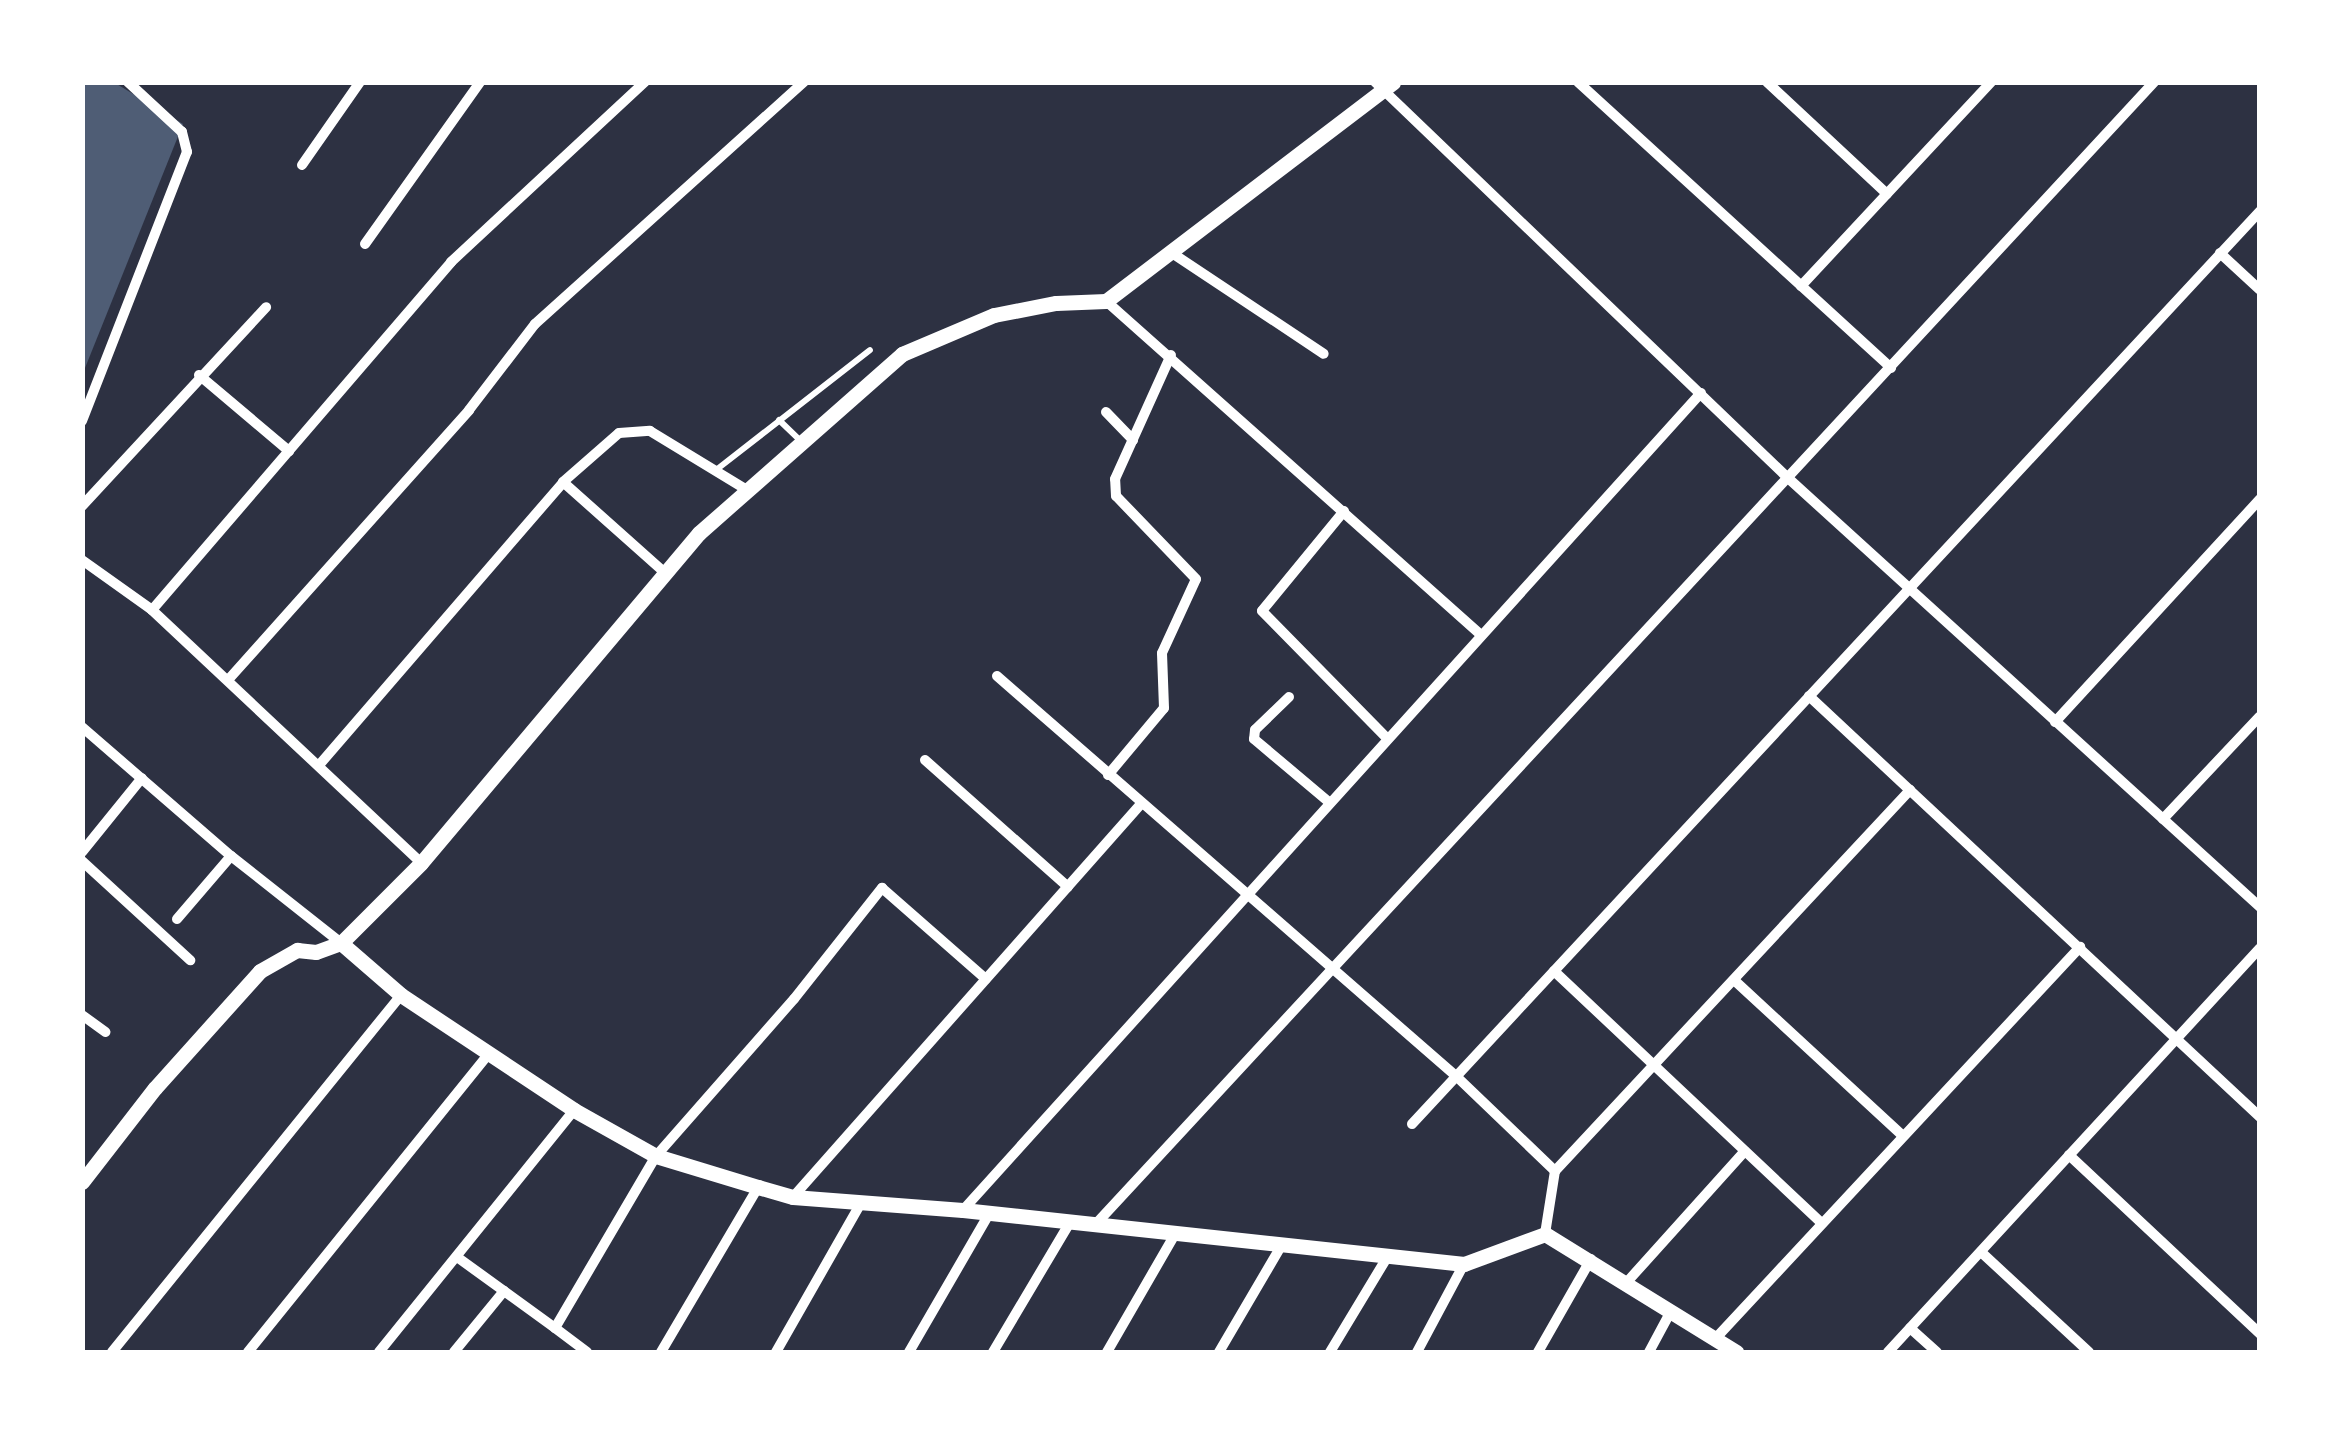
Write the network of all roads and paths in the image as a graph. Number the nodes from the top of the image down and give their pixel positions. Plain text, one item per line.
1 (128, 82) edge
2 (360, 82) edge
3 (480, 82) edge
4 (646, 82) edge
5 (804, 82) edge
6 (1767, 82) edge
7 (1992, 82) edge
8 (1584, 84) edge
9 (1384, 85) edge
10 (2148, 85) edge
11 (302, 165) dead end
12 (1888, 194) junction
13 (2260, 211) edge
14 (365, 244) dead end
15 (1172, 253) junction
16 (2220, 253) junction
17 (1801, 286) junction
18 (2260, 290) edge
19 (1106, 301) junction
20 (266, 307) dead end
21 (870, 350) dead end
22 (1324, 354) dead end
23 (1171, 355) junction
24 (1890, 368) junction
25 (199, 375) junction
26 (1701, 393) junction
27 (1106, 412) dead end
28 (82, 420) edge
29 (779, 420) junction
30 (1132, 440) junction
31 (802, 442) junction
32 (288, 451) junction
33 (715, 471) junction
34 (1788, 478) junction
35 (563, 482) junction
36 (747, 490) junction
37 (2260, 499) edge
38 (82, 506) edge
39 (1344, 511) junction
40 (82, 560) edge
41 (664, 574) junction
42 (1909, 588) junction
43 (152, 610) junction
44 (1480, 634) junction
45 (998, 676) dead end
46 (228, 680) junction
47 (1809, 696) junction
48 (1289, 697) dead end
49 (2260, 716) edge
50 (2055, 722) junction
51 (82, 726) edge
52 (1387, 738) junction
53 (925, 760) dead end
54 (320, 764) junction
55 (1108, 775) junction
56 (142, 778) junction
57 (1910, 790) junction
58 (1330, 803) junction
59 (1142, 804) junction
60 (2162, 819) junction
61 (82, 852) edge
62 (231, 856) junction
63 (82, 861) edge
64 (422, 863) junction
65 (1068, 887) junction
66 (1247, 895) junction
67 (2260, 907) edge
68 (177, 919) dead end
69 (341, 943) junction
70 (2080, 947) junction
71 (2260, 948) edge
72 (190, 960) dead end
73 (1332, 970) junction
74 (1554, 971) junction
75 (986, 979) junction
76 (1734, 980) junction
77 (401, 994) junction
78 (82, 1015) edge
79 (105, 1032) dead end
80 (2177, 1038) junction
81 (487, 1056) junction
82 (1654, 1066) junction
83 (1456, 1077) junction
84 (574, 1110) junction
85 (2260, 1116) edge
86 (1412, 1124) dead end
87 (1903, 1136) junction
88 (1744, 1150) junction
89 (2068, 1155) junction
90 (656, 1156) junction
91 (1555, 1172) junction
92 (82, 1182) edge
93 (758, 1187) junction
94 (793, 1197) junction
95 (861, 1202) junction
96 (963, 1210) junction
97 (989, 1214) junction
98 (1821, 1223) junction
99 (1069, 1224) junction
100 (1093, 1227) junction
101 (1175, 1234) junction
102 (1545, 1234) junction
103 (1284, 1243) junction
104 (1981, 1252) junction
105 (1388, 1256) junction
106 (457, 1257) junction
107 (1591, 1259) junction
108 (1464, 1264) junction
109 (1628, 1282) junction
110 (504, 1291) junction
111 (1672, 1310) junction
112 (555, 1328) junction
113 (1910, 1328) junction
114 (2260, 1334) edge
115 (1715, 1338) junction
116 (112, 1352) edge
117 (248, 1352) edge
118 (379, 1352) edge
119 (454, 1352) edge
120 (588, 1352) edge
121 (661, 1352) edge
122 (776, 1352) edge
123 (909, 1352) edge
124 (993, 1352) edge
125 (1107, 1352) edge
126 (1220, 1352) edge
127 (1330, 1352) edge
128 (1417, 1352) edge
129 (1538, 1352) edge
130 (1649, 1352) edge
131 (1736, 1352) edge
132 (1888, 1352) edge
133 (1937, 1352) edge
134 (2089, 1352) edge

1 - 28 street
2 - 11 street
3 - 14 street
4 - 32 street
5 - 46 street
6 - 12 street
7 - 12 street
8 - 17 street
9 - 15 street
9 - 26 street
10 - 24 street
12 - 17 street
13 - 16 street
15 - 19 street
15 - 22 street
16 - 18 street
16 - 42 street
17 - 24 street
19 - 23 street
19 - 31 street
20 - 25 street
21 - 29 lane
23 - 30 street
23 - 39 street
24 - 34 street
25 - 32 street
25 - 38 street
26 - 34 street
26 - 44 street
27 - 30 street
29 - 31 lane
29 - 33 lane
30 - 55 street
31 - 36 street
32 - 43 street
33 - 35 street
33 - 36 street
34 - 42 street
34 - 73 street
35 - 41 street
35 - 54 street
36 - 41 street
37 - 50 street
39 - 44 street
39 - 52 street
40 - 43 street
41 - 64 street
42 - 47 street
42 - 50 street
43 - 46 street
44 - 52 street
45 - 55 street
46 - 54 street
47 - 57 street
47 - 74 street
48 - 58 street
49 - 60 street
50 - 60 street
51 - 56 street
52 - 58 street
53 - 65 street
54 - 64 street
55 - 59 street
56 - 61 street
56 - 62 street
57 - 70 street
57 - 76 street
58 - 66 street
59 - 65 street
59 - 66 street
60 - 67 street
62 - 68 street
62 - 69 street
63 - 72 street
64 - 69 street
65 - 75 street
66 - 73 street
66 - 96 street
69 - 77 street
69 - 92 street
70 - 80 street
70 - 87 street
71 - 80 street
73 - 83 street
73 - 100 street
74 - 82 street
74 - 83 street
75 - 90 street
75 - 94 street
76 - 82 street
76 - 87 street
77 - 81 street
77 - 116 street
78 - 79 street
80 - 85 street
80 - 89 street
81 - 84 street
81 - 117 street
82 - 88 street
82 - 91 street
83 - 86 street
83 - 91 street
84 - 90 street
84 - 106 street
87 - 98 street
88 - 98 street
88 - 109 street
89 - 104 street
89 - 114 street
90 - 93 street
90 - 112 street
91 - 102 street
93 - 94 street
93 - 121 street
94 - 95 street
95 - 96 street
95 - 122 street
96 - 97 street
97 - 99 street
97 - 123 street
98 - 115 street
99 - 100 street
99 - 124 street
100 - 101 street
101 - 103 street
101 - 125 street
102 - 107 street
102 - 108 street
103 - 105 street
103 - 126 street
104 - 113 street
104 - 134 street
105 - 108 street
105 - 127 street
106 - 110 street
106 - 118 street
107 - 109 street
107 - 129 street
108 - 128 street
109 - 111 street
110 - 112 street
110 - 119 street
111 - 115 street
111 - 130 street
112 - 120 street
113 - 132 street
113 - 133 street
115 - 131 street

